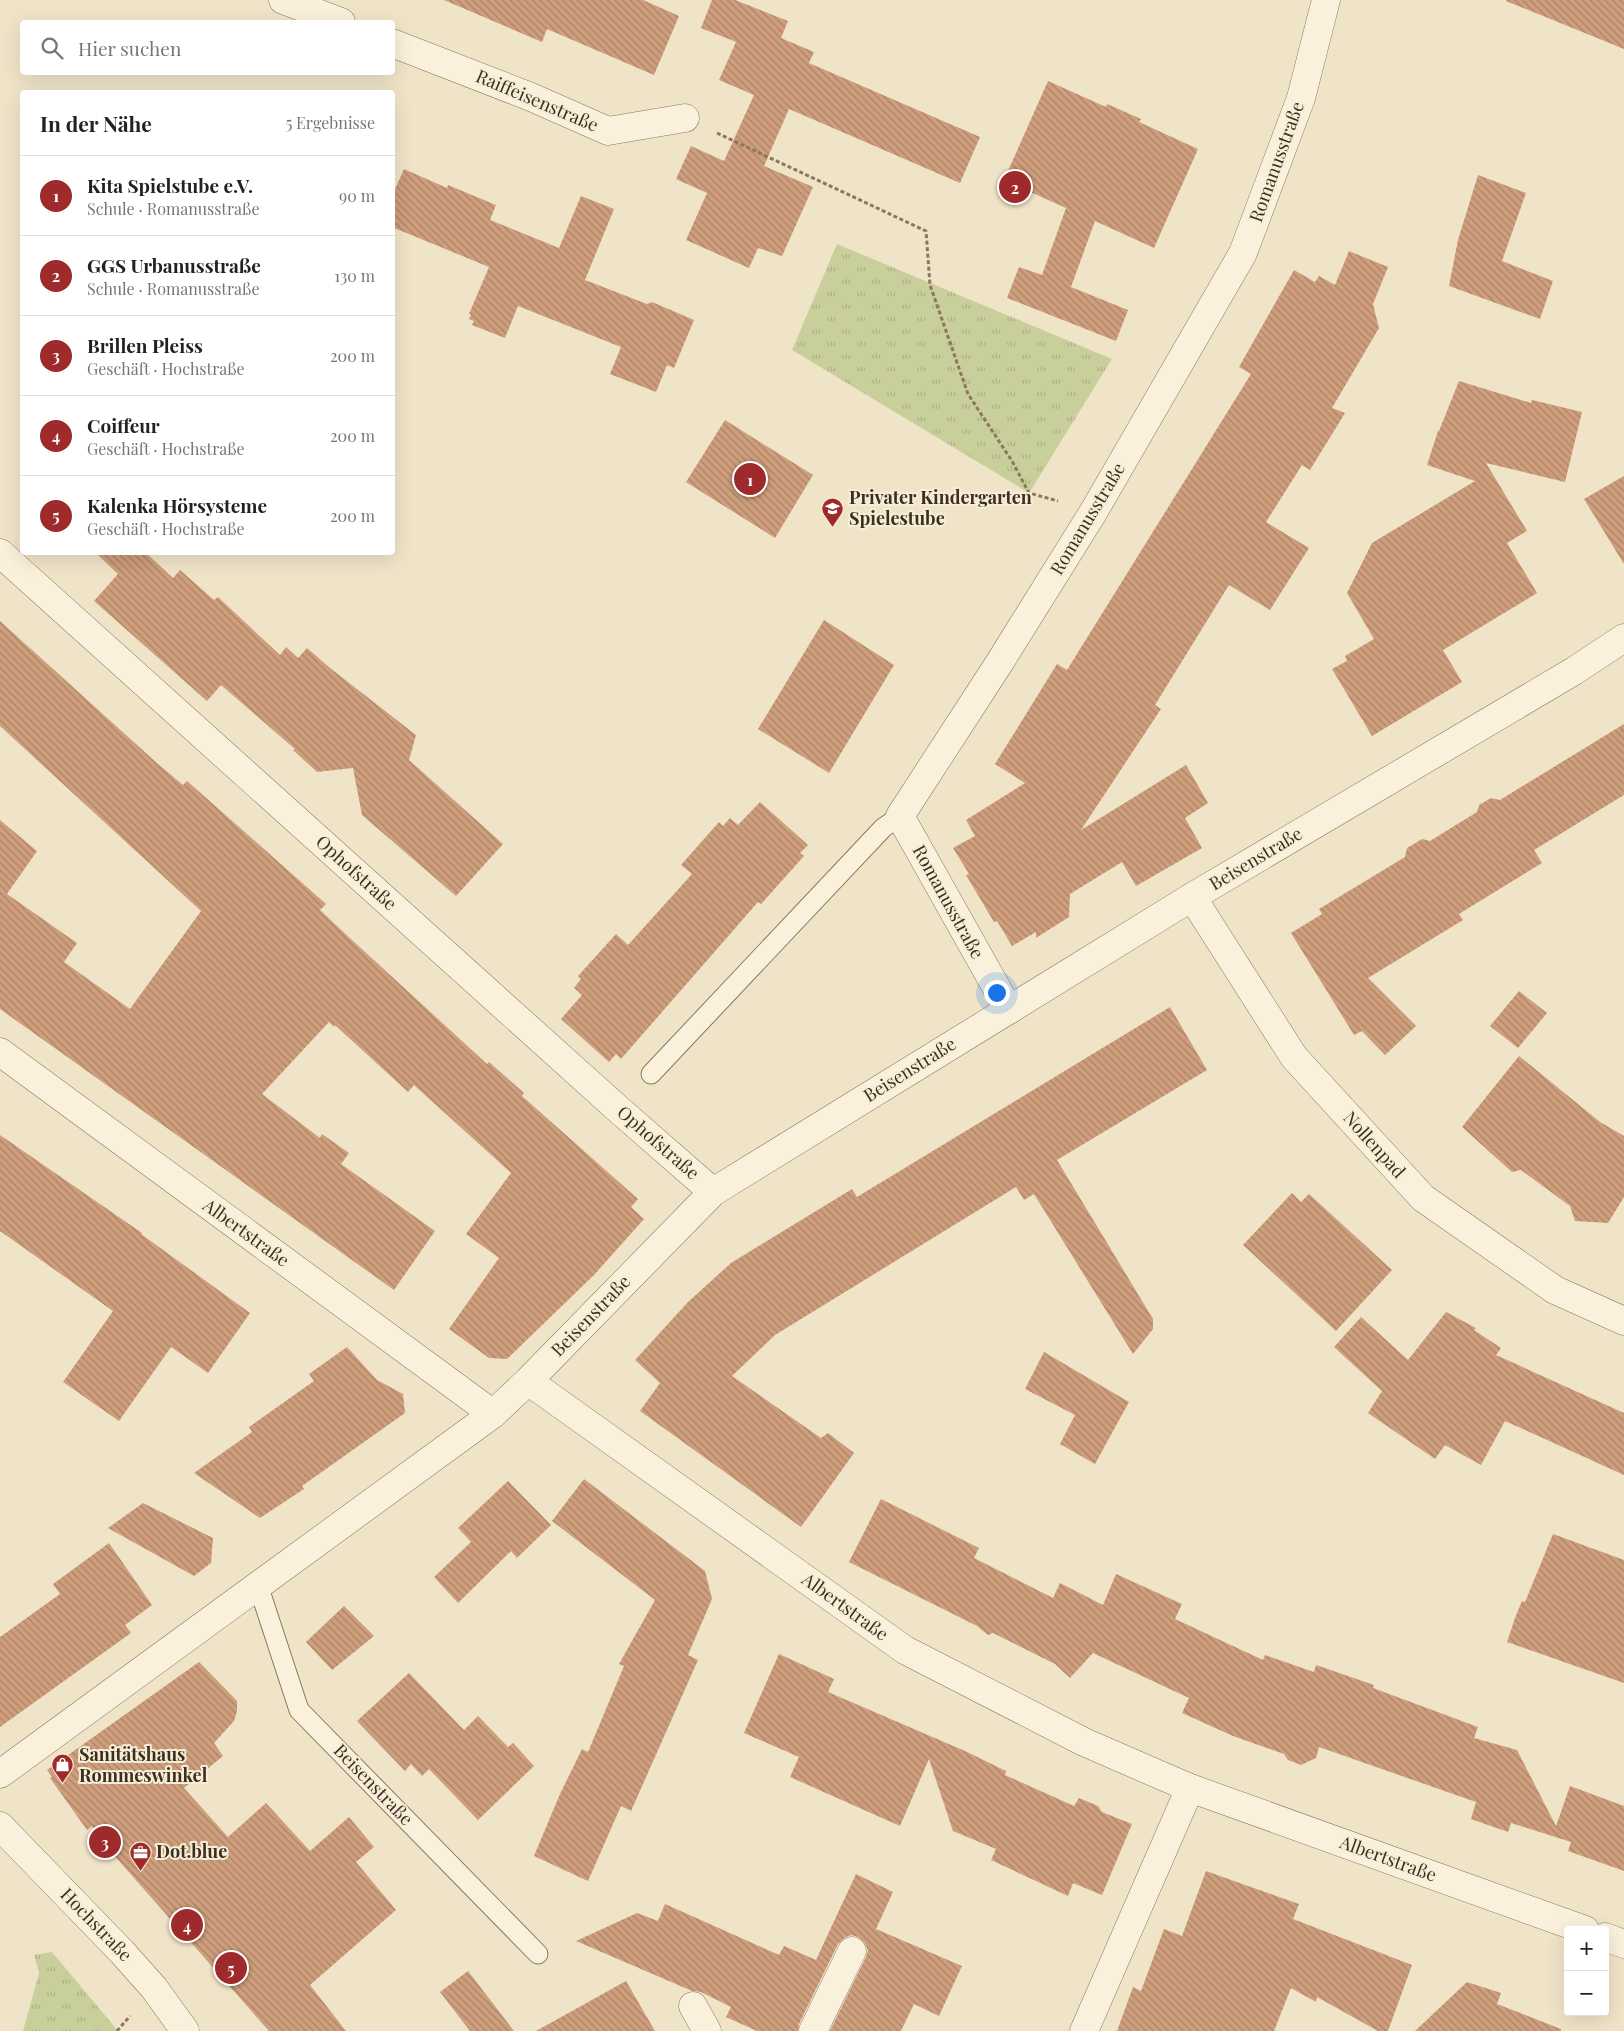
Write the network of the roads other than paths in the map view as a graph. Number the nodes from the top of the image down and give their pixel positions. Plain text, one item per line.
1 (283, 0) edge
2 (1326, 0) edge
3 (336, 20) edge
4 (395, 44) edge
5 (685, 118) road end
6 (0, 553) edge
7 (1624, 638) edge
8 (900, 816) junction
9 (1192, 897) junction
10 (1009, 1010) junction
11 (0, 1052) edge
12 (651, 1074) dead end
13 (713, 1192) junction
14 (1624, 1322) edge
15 (528, 1381) junction
16 (493, 1414) junction
17 (258, 1585) junction
18 (0, 1774) edge
19 (1190, 1788) junction
20 (0, 1826) edge
21 (1574, 1926) edge
22 (1609, 1938) edge
23 (1624, 1944) edge
24 (852, 1951) dead end
25 (538, 1954) dead end
26 (693, 2006) dead end
27 (185, 2031) edge
28 (707, 2031) edge
29 (813, 2031) edge
30 (1084, 2031) edge

1 - 3 street
2 - 8 street, Romanusstraße
4 - 5 street, Raiffeisenstraße
6 - 13 street, Ophofstraße
7 - 9 street, Beisenstraße
8 - 10 street, Romanusstraße
8 - 12 lane
9 - 10 street, Beisenstraße
9 - 14 street, Nollenpad
10 - 13 street, Beisenstraße
11 - 16 street, Albertstraße
13 - 15 street, Beisenstraße
15 - 16 street, Beisenstraße
15 - 19 street, Albertstraße
16 - 17 street, Beisenstraße
17 - 18 street, Beisenstraße
17 - 25 lane, Beisenstraße
19 - 21 street, Albertstraße
19 - 30 street
20 - 27 street, Hochstraße
22 - 23 street
24 - 29 street
26 - 28 street

